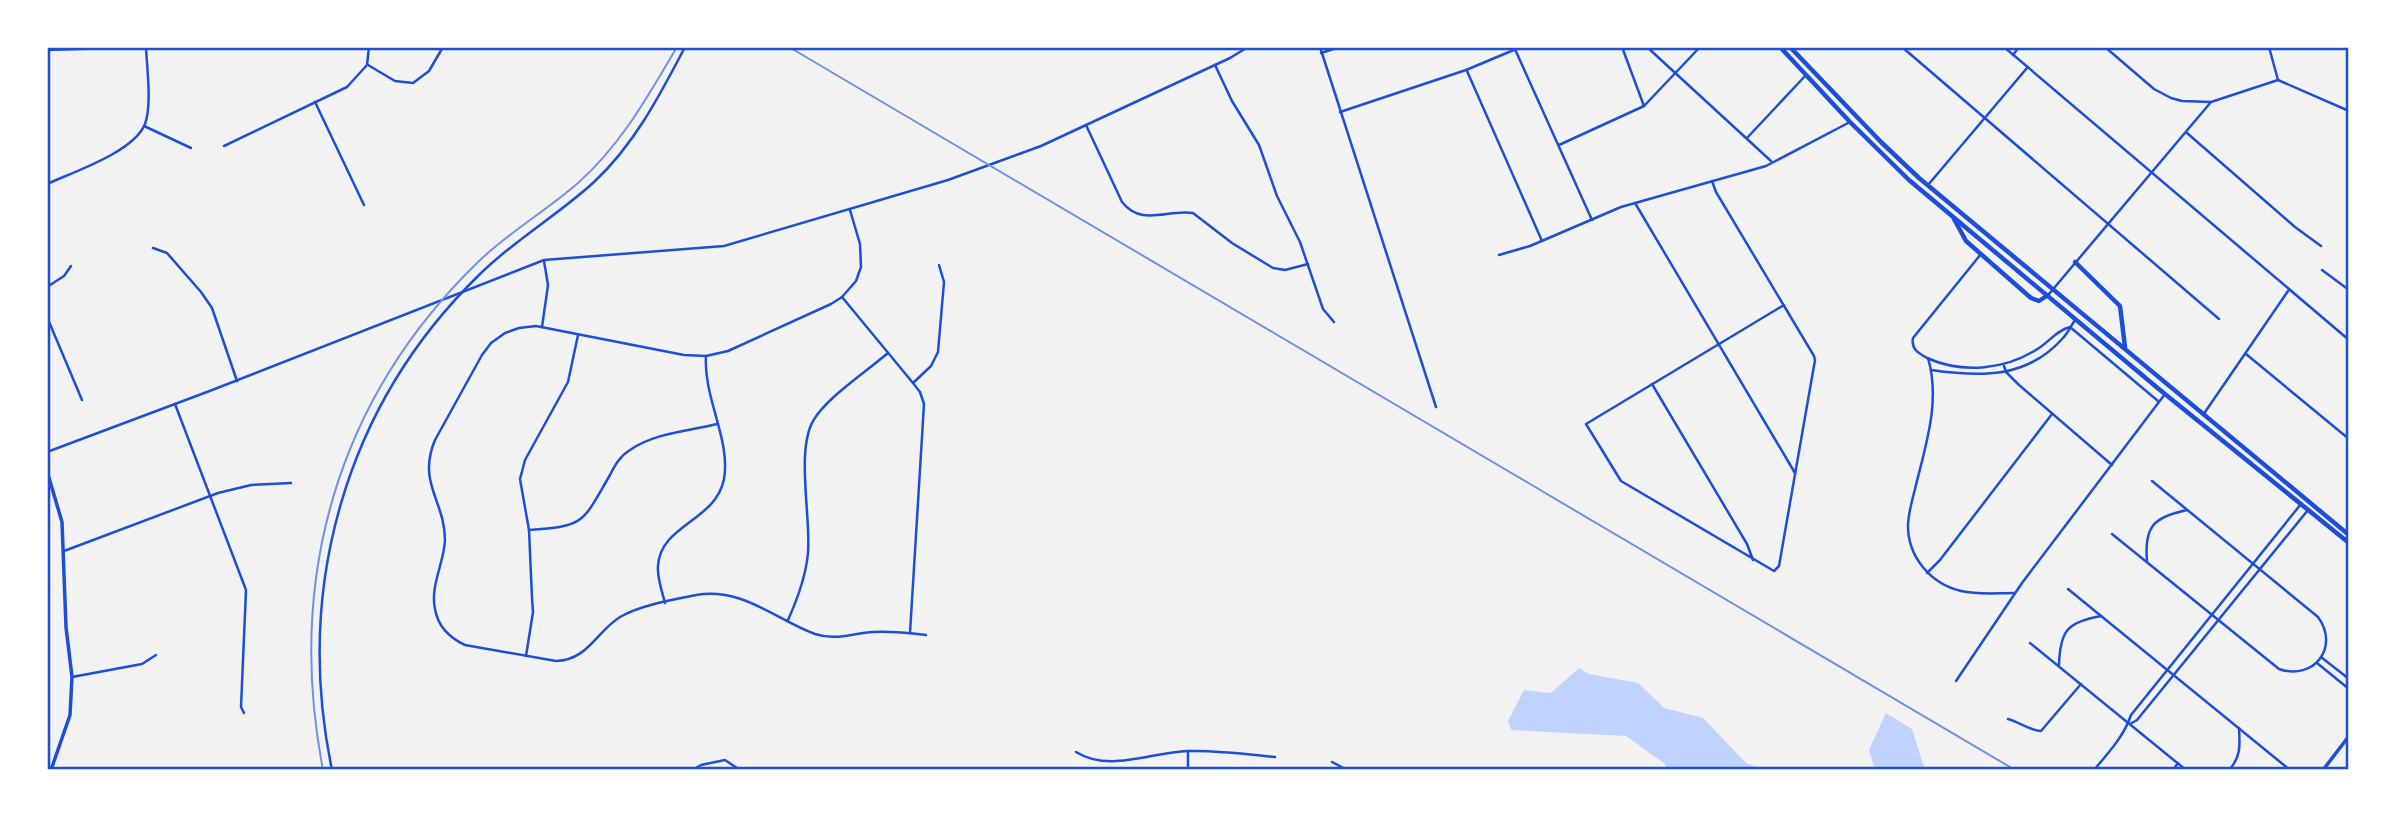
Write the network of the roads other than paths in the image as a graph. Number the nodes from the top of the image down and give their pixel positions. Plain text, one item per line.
1 (141, 47) edge
2 (146, 47) edge
3 (369, 47) edge
4 (443, 47) edge
5 (685, 47) edge
6 (1248, 47) edge
7 (1320, 47) edge
8 (1340, 47) edge
9 (1521, 47) edge
10 (1622, 47) edge
11 (1647, 47) edge
12 (1700, 47) edge
13 (1780, 47) edge
14 (1790, 47) edge
15 (1902, 47) edge
16 (2004, 47) edge
17 (2020, 47) edge
18 (2105, 47) edge
19 (2269, 47) edge
20 (1515, 49) edge
21 (47, 50) edge
22 (1321, 53) junction
23 (2013, 55) junction
24 (367, 65) junction
25 (1215, 65) junction
26 (2028, 68) junction
27 (1466, 71) junction
28 (1676, 74) junction
29 (1806, 75) junction
30 (2278, 80) junction
31 (315, 102) junction
32 (2211, 102) junction
33 (1644, 106) junction
34 (2349, 111) edge
35 (1340, 112) junction
36 (1985, 118) junction
37 (1850, 122) junction
38 (1086, 125) junction
39 (144, 126) junction
40 (2187, 132) junction
41 (1747, 138) junction
42 (1558, 145) junction
43 (224, 146) dead end
44 (191, 148) dead end
45 (1772, 162) junction
46 (2151, 174) junction
47 (1712, 181) junction
48 (47, 184) edge
49 (1927, 185) junction
50 (1635, 203) junction
51 (364, 205) dead end
52 (850, 209) junction
53 (1954, 219) junction
54 (1592, 220) junction
55 (2108, 224) junction
56 (1542, 241) junction
57 (2321, 246) dead end
58 (153, 248) dead end
59 (1982, 254) junction
60 (1499, 255) dead end
61 (544, 260) junction
62 (2075, 262) junction
63 (1308, 264) junction
64 (939, 265) dead end
65 (71, 266) dead end
66 (2322, 270) dead end
67 (47, 287) edge
68 (2052, 288) junction
69 (2349, 290) edge
70 (2288, 291) junction
71 (461, 292) junction
72 (2048, 295) junction
73 (842, 297) junction
74 (1784, 305) junction
75 (47, 317) edge
76 (2076, 319) junction
77 (2219, 319) dead end
78 (1334, 322) dead end
79 (542, 327) junction
80 (2070, 327) junction
81 (578, 335) junction
82 (2349, 340) edge
83 (1718, 345) junction
84 (2125, 348) junction
85 (888, 353) junction
86 (2245, 354) junction
87 (706, 356) junction
88 (1928, 358) junction
89 (2004, 365) junction
90 (1931, 370) junction
91 (2006, 372) junction
92 (237, 380) junction
93 (913, 383) junction
94 (1651, 384) junction
95 (2165, 394) junction
96 (82, 400) dead end
97 (2159, 402) junction
98 (175, 404) junction
99 (1436, 407) dead end
100 (2052, 414) junction
101 (2203, 415) junction
102 (717, 424) junction
103 (2349, 439) edge
104 (47, 452) edge
105 (2112, 465) junction
106 (47, 471) edge
107 (1795, 473) junction
108 (2152, 481) dead end
109 (291, 484) dead end
110 (211, 495) junction
111 (2301, 504) junction
112 (2187, 510) junction
113 (2308, 510) junction
114 (529, 530) junction
115 (2348, 533) edge
116 (2112, 534) dead end
117 (2349, 542) edge
118 (64, 551) junction
119 (1754, 560) junction
120 (2147, 561) junction
121 (2254, 564) junction
122 (2260, 569) junction
123 (1927, 573) junction
124 (2068, 589) dead end
125 (2015, 593) junction
126 (665, 603) junction
127 (2213, 615) junction
128 (2101, 616) junction
129 (788, 620) junction
130 (2218, 620) junction
131 (910, 634) junction
132 (926, 635) dead end
133 (2030, 643) dead end
134 (156, 655) dead end
135 (526, 656) junction
136 (2321, 657) junction
137 (2317, 663) junction
138 (2059, 666) junction
139 (2168, 670) junction
140 (2174, 675) junction
141 (72, 677) junction
142 (2349, 679) edge
143 (1956, 681) dead end
144 (2081, 684) junction
145 (2349, 689) edge
146 (244, 713) dead end
147 (2008, 719) dead end
148 (2130, 724) junction
149 (2239, 728) junction
150 (2349, 736) edge
151 (1188, 751) junction
152 (1076, 752) dead end
153 (1275, 757) dead end
154 (1332, 762) dead end
155 (2178, 763) junction
156 (50, 769) edge
157 (332, 770) edge
158 (692, 770) edge
159 (740, 770) edge
160 (1188, 770) edge
161 (1348, 770) edge
162 (2094, 770) edge
163 (2173, 770) edge
164 (2186, 770) edge
165 (2229, 770) edge
166 (2290, 770) edge
167 (2323, 770) edge

1 - 21 street
2 - 39 street
3 - 24 street
4 - 24 street
5 - 71 street
6 - 25 street
7 - 22 street
8 - 22 street
9 - 20 street
10 - 33 street
11 - 28 street
12 - 28 street
13 - 29 highway
14 - 49 highway
15 - 36 street
16 - 23 street
17 - 23 street
18 - 32 street
19 - 30 street
20 - 27 street
20 - 42 street
22 - 35 street
23 - 26 street
24 - 31 street
25 - 38 street
25 - 63 street
26 - 36 street
26 - 46 street
27 - 35 street
27 - 56 street
28 - 33 street
28 - 41 street
29 - 37 highway
29 - 41 street
30 - 32 street
30 - 34 street
31 - 43 street
31 - 51 street
32 - 40 street
33 - 42 street
35 - 99 street
36 - 49 street
36 - 55 street
37 - 45 street
37 - 53 highway
38 - 52 street
38 - 63 street
39 - 44 street
39 - 48 street
40 - 46 street
40 - 57 street
41 - 45 street
42 - 54 street
45 - 47 street
46 - 55 street
46 - 70 street
47 - 50 street
47 - 74 street
49 - 68 highway
50 - 54 street
50 - 83 street
52 - 61 street
52 - 73 street
53 - 59 highway
53 - 72 highway
54 - 56 street
55 - 62 street
55 - 77 street
56 - 60 street
58 - 92 street
59 - 72 highway
59 - 88 street
61 - 71 street
61 - 79 street
62 - 68 street
62 - 84 highway
63 - 78 street
64 - 93 street
65 - 67 street
66 - 69 street
68 - 72 street
68 - 84 highway
70 - 82 street
70 - 86 street
71 - 92 street
71 - 157 street
72 - 76 highway
73 - 85 street
73 - 87 street
74 - 83 street
74 - 107 street
75 - 96 street
76 - 80 street
76 - 95 highway
79 - 81 street
79 - 135 street
80 - 89 street
80 - 91 street
80 - 97 street
81 - 87 street
81 - 114 street
83 - 94 street
83 - 107 street
84 - 101 highway
85 - 93 street
85 - 129 street
86 - 101 street
86 - 103 street
87 - 102 street
88 - 89 street
88 - 90 street
89 - 91 street
90 - 91 street
90 - 123 street
91 - 100 street
92 - 98 street
93 - 131 street
94 - 119 street
94 - 119 street
95 - 97 street
95 - 111 highway
97 - 105 street
98 - 104 street
98 - 110 street
100 - 105 street
100 - 123 street
101 - 115 highway
102 - 114 street
102 - 126 street
105 - 125 street
106 - 118 main road
107 - 119 street
108 - 112 street
109 - 110 street
110 - 118 street
110 - 146 street
111 - 113 highway
111 - 121 street
112 - 120 street
112 - 121 street
113 - 117 highway
113 - 122 street
114 - 135 street
116 - 120 street
118 - 141 main road
120 - 127 street
121 - 122 street
121 - 127 street
122 - 130 street
122 - 136 street
123 - 125 street
124 - 128 street
125 - 143 street
126 - 129 street
126 - 135 street
127 - 130 street
127 - 139 street
128 - 138 street
128 - 139 street
129 - 131 street
130 - 137 street
130 - 140 street
131 - 132 street
133 - 138 street
134 - 141 street
136 - 137 street
136 - 142 street
137 - 145 street
138 - 144 street
139 - 140 street
139 - 148 street
140 - 148 street
140 - 149 street
141 - 156 main road
144 - 147 street
144 - 148 street
148 - 155 street
148 - 162 street
149 - 165 street
149 - 166 street
150 - 167 main road
151 - 152 street
151 - 153 street
151 - 160 street
154 - 161 street
155 - 163 street
155 - 164 street
158 - 159 street

